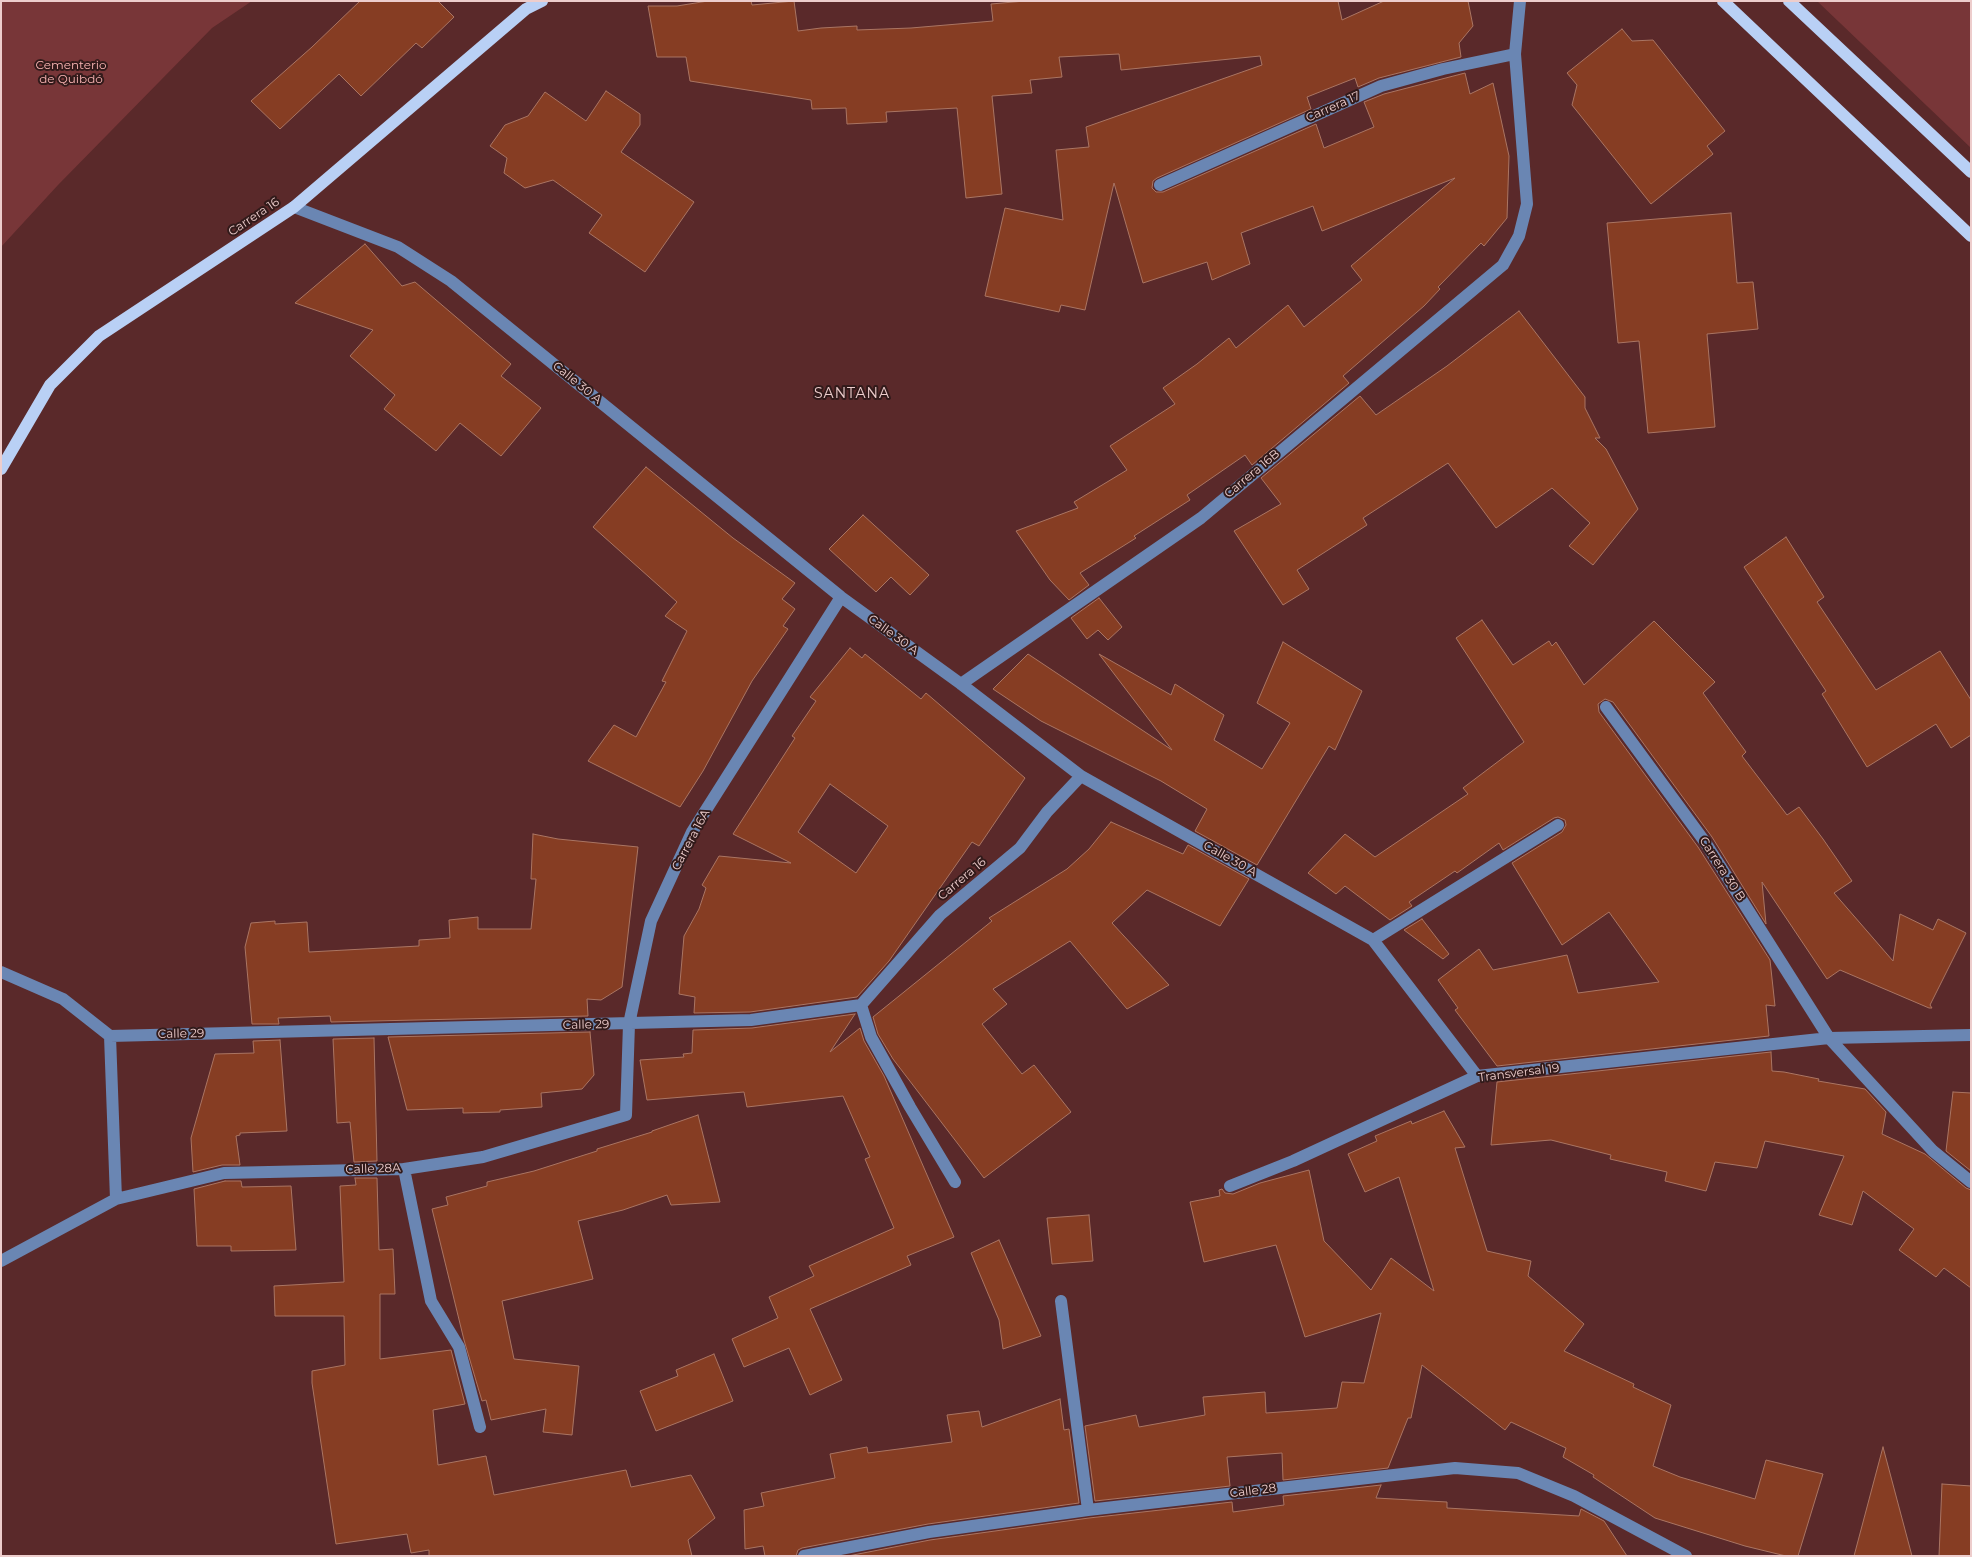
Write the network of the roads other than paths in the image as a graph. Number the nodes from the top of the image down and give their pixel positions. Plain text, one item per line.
1 (542, 1) edge
2 (1520, 1) edge
3 (1723, 1) edge
4 (1789, 1) edge
5 (1515, 54) junction
6 (1971, 172) edge
7 (1160, 185) dead end
8 (294, 207) junction
9 (1971, 236) edge
10 (1, 469) edge
11 (841, 597) junction
12 (961, 684) junction
13 (1606, 707) dead end
14 (1081, 776) junction
15 (1558, 825) dead end
16 (1373, 940) junction
17 (1, 972) edge
18 (861, 1006) junction
19 (629, 1024) junction
20 (1971, 1035) edge
21 (110, 1036) junction
22 (1829, 1038) junction
23 (1477, 1076) junction
24 (626, 1115) joint
25 (404, 1168) junction
26 (955, 1182) dead end
27 (1971, 1182) edge
28 (1230, 1186) dead end
29 (116, 1199) junction
30 (1, 1261) edge
31 (1061, 1301) dead end
32 (480, 1427) dead end
33 (1088, 1510) junction
34 (804, 1556) edge
35 (1686, 1556) edge

1 - 8 main road, Carrera 16
2 - 5 street, Carrera 16B
3 - 9 main road
4 - 6 main road
5 - 7 street, Carrera 17
5 - 12 street, Carrera 16B
8 - 10 main road, Carrera 16
8 - 11 street, Calle 30 A
11 - 12 street, Calle 30 A
11 - 19 street, Carrera 16A
12 - 14 street, Calle 30 A
13 - 22 street, Carrera 30 B
14 - 16 street, Calle 30 A
14 - 18 street, Carrera 16
15 - 16 street
16 - 23 street, Calle 30 A
17 - 21 street
18 - 19 street, Calle 29
18 - 26 street
19 - 21 street, Calle 29
19 - 24 street, Carrera 16A
20 - 22 street, Transversal 19
21 - 29 street
22 - 23 street, Transversal 19
22 - 27 street, Carrera 30 B
23 - 28 street, Transversal 19
24 - 25 street, Calle 28A
25 - 29 street, Calle 28A
25 - 32 street
29 - 30 street, Calle 28A
31 - 33 street
33 - 34 street, Calle 28
33 - 35 street, Calle 28

